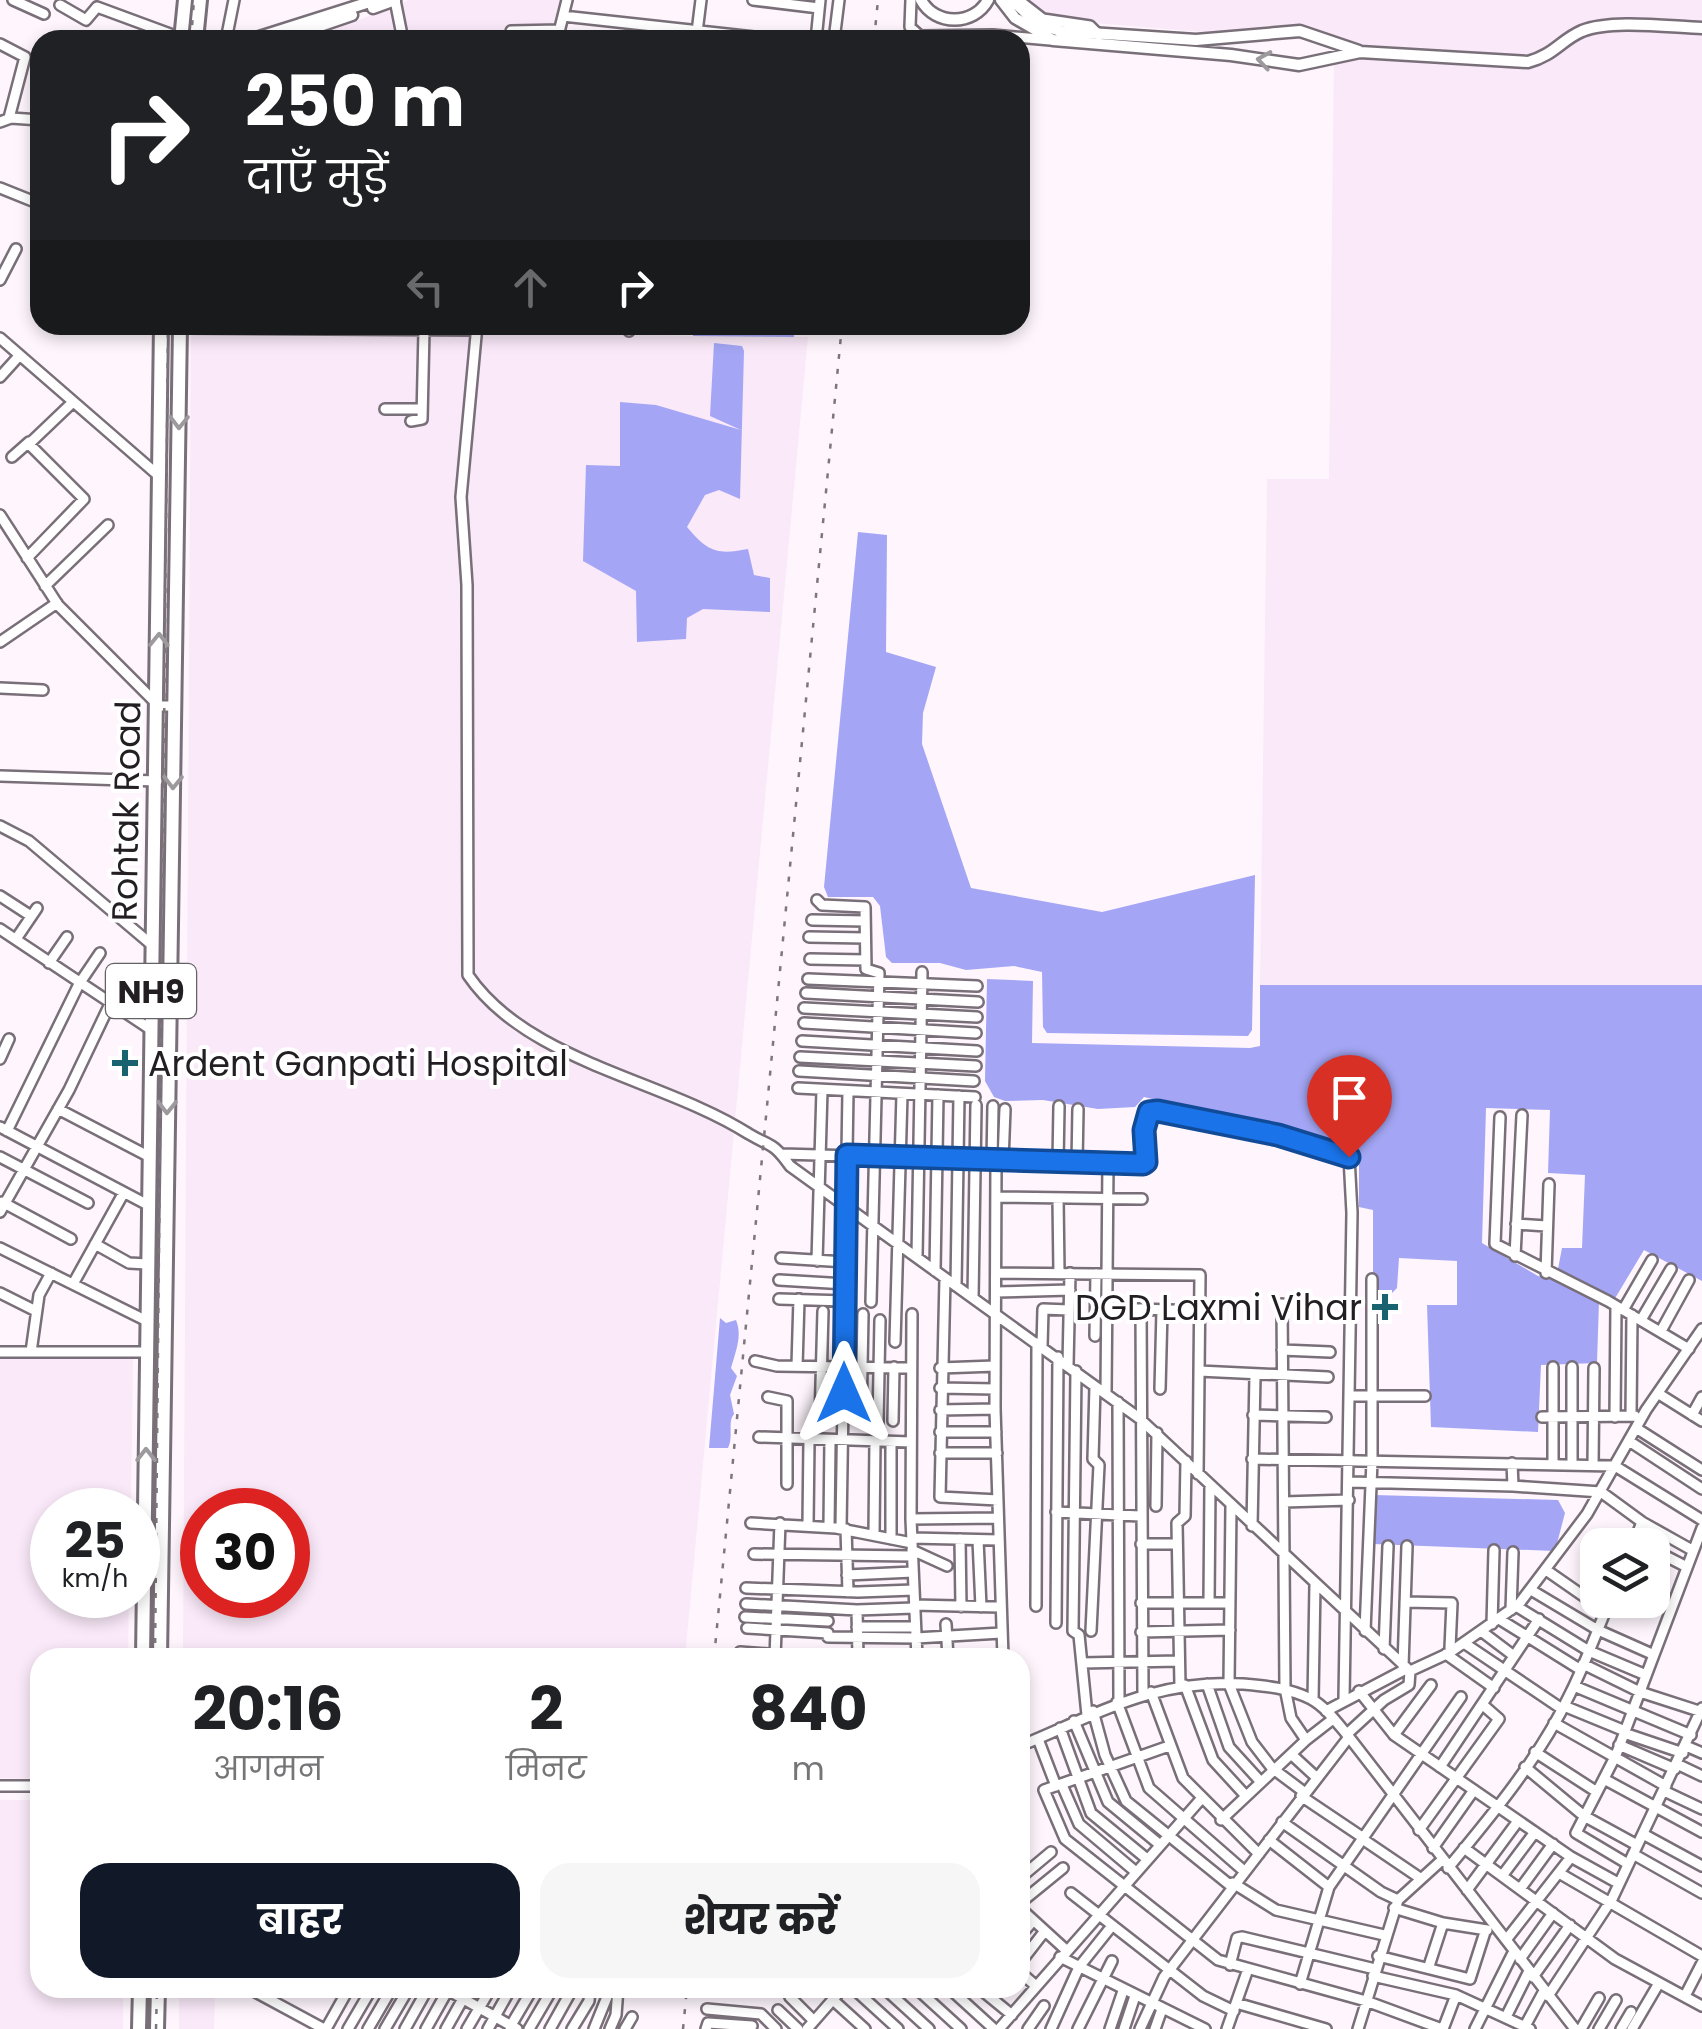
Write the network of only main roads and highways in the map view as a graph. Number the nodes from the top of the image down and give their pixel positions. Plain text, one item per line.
1 (185, 0) edge
2 (200, 0) edge
3 (376, 0) edge
4 (395, 0) edge
5 (921, 0) edge
6 (988, 0) edge
7 (1002, 0) edge
8 (1016, 0) edge
9 (1702, 28) edge
10 (186, 30) edge
11 (189, 30) edge
12 (282, 30) edge
13 (309, 30) edge
14 (1318, 35) junction
15 (1360, 52) junction
16 (1316, 60) junction
17 (161, 335) edge
18 (184, 335) edge
19 (160, 552) junction
20 (177, 552) junction
21 (147, 1403) junction
22 (164, 1403) junction
23 (143, 1648) edge
24 (160, 1648) edge
25 (140, 1998) edge
26 (158, 1998) edge
27 (140, 2029) edge
28 (157, 2029) edge

1 - 10 highway
2 - 11 highway
3 - 12 main road
4 - 13 main road
5 - 6 main road
16 -> 7 main road
8 - 14 main road
9 - 15 main road
14 - 15 main road
14 - 16 main road
15 - 16 main road
17 - 19 highway, Rohtak Road / NH9
18 -> 20 highway, Rohtak Road / NH9
19 - 20 highway
21 -> 19 highway, Rohtak Road / NH9
20 -> 22 highway, Rohtak Road / NH9
21 - 22 highway
23 -> 21 highway, Rohtak Road / NH9
22 - 24 highway, Rohtak Road / NH9
25 - 27 highway
26 - 28 highway

